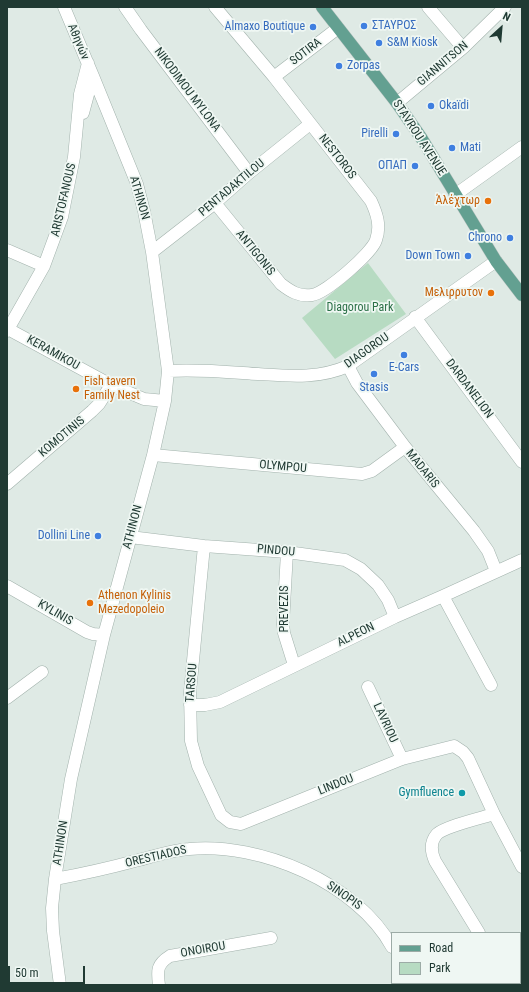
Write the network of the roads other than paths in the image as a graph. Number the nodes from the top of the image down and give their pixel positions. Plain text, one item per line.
1 (64, 7) edge
2 (125, 7) edge
3 (215, 7) edge
4 (322, 7) edge
5 (428, 7) edge
6 (505, 7) edge
7 (338, 28) junction
8 (463, 48) junction
9 (88, 63) junction
10 (93, 76) junction
11 (274, 76) junction
12 (397, 102) junction
13 (310, 124) junction
14 (78, 130) junction
15 (522, 147) edge
16 (249, 173) junction
17 (455, 195) junction
18 (215, 203) junction
19 (7, 250) edge
20 (152, 252) junction
21 (496, 261) junction
22 (44, 266) junction
23 (301, 295) joint
24 (522, 296) edge
25 (415, 317) junction
26 (8, 330) edge
27 (348, 366) junction
28 (168, 371) junction
29 (111, 385) junction
30 (165, 402) junction
31 (405, 447) junction
32 (153, 455) junction
33 (522, 462) edge
34 (7, 484) edge
35 (130, 537) junction
36 (204, 546) junction
37 (287, 552) junction
38 (522, 560) edge
39 (496, 571) junction
40 (7, 586) edge
41 (443, 596) junction
42 (395, 617) junction
43 (104, 635) junction
44 (294, 665) junction
45 (42, 672) dead end
46 (491, 685) dead end
47 (368, 687) dead end
48 (7, 698) edge
49 (190, 704) junction
50 (402, 759) junction
51 (494, 814) junction
52 (221, 815) joint
53 (519, 854) edge
54 (281, 862) joint
55 (522, 867) edge
56 (55, 879) junction
57 (478, 932) edge
58 (271, 938) dead end
59 (391, 945) edge
60 (60, 985) edge
61 (159, 985) edge

1 - 9 street, Αθηνών
2 - 16 street, NIKODIMOU MYLONA
3 - 11 street, NESTOROS
4 - 7 main road, STAVROU AVENUE
5 - 8 street
6 - 8 street, GIANNITSON
7 - 11 street, SOTIRA
7 - 12 main road, STAVROU AVENUE
8 - 12 street, GIANNITSON
9 - 10 street, Αθηνών
9 - 14 street, ARISTOFANOUS
10 - 14 street, ARISTOFANOUS
10 - 20 street, ATHINON
11 - 13 street, NESTOROS
12 - 17 main road, STAVROU AVENUE
13 - 16 street, PENTADAKTILOU
13 - 23 street, NESTOROS
14 - 22 street, ARISTOFANOUS
15 - 17 street
16 - 18 street, PENTADAKTILOU
17 - 21 main road, STAVROU AVENUE
18 - 20 street, PENTADAKTILOU
18 - 23 street, ANTIGONIS
19 - 22 street
20 - 28 street, ATHINON
21 - 24 main road, STAVROU AVENUE
21 - 25 street, DIAGOROU
22 - 26 street, ARISTOFANOUS
25 - 27 street, DIAGOROU
25 - 33 street, DARDANELION
26 - 29 street, KERAMIKOU
27 - 28 street, DIAGOROU
27 - 31 street, MADARIS
28 - 30 street, ATHINON
29 - 30 street, KERAMIKOU
29 - 34 street, KOMOTINIS
30 - 32 street, ATHINON
31 - 32 street, OLYMPOU
31 - 39 street, MADARIS
32 - 35 street, ATHINON
35 - 36 street, PINDOU
35 - 43 street, ATHINON
36 - 37 street, PINDOU
36 - 49 street, TARSOU
37 - 42 street, PINDOU
37 - 44 street, PREVEZIS
38 - 39 street, ALPEON
39 - 41 street, ALPEON
40 - 43 street, KYLINIS
41 - 42 street, ALPEON
41 - 46 street
42 - 44 street, ALPEON
43 - 56 street, ATHINON
44 - 49 street, ALPEON
45 - 48 street
47 - 50 street, LAVRIOU
49 - 52 street, TARSOU
50 - 51 street, LINDOU
50 - 52 street, LINDOU
51 - 53 street
51 - 57 street
53 - 55 street
54 - 56 street, ORESTIADOS
54 - 59 street, SINOPIS
56 - 60 street, ATHINON
58 - 61 street, ONOIROU

